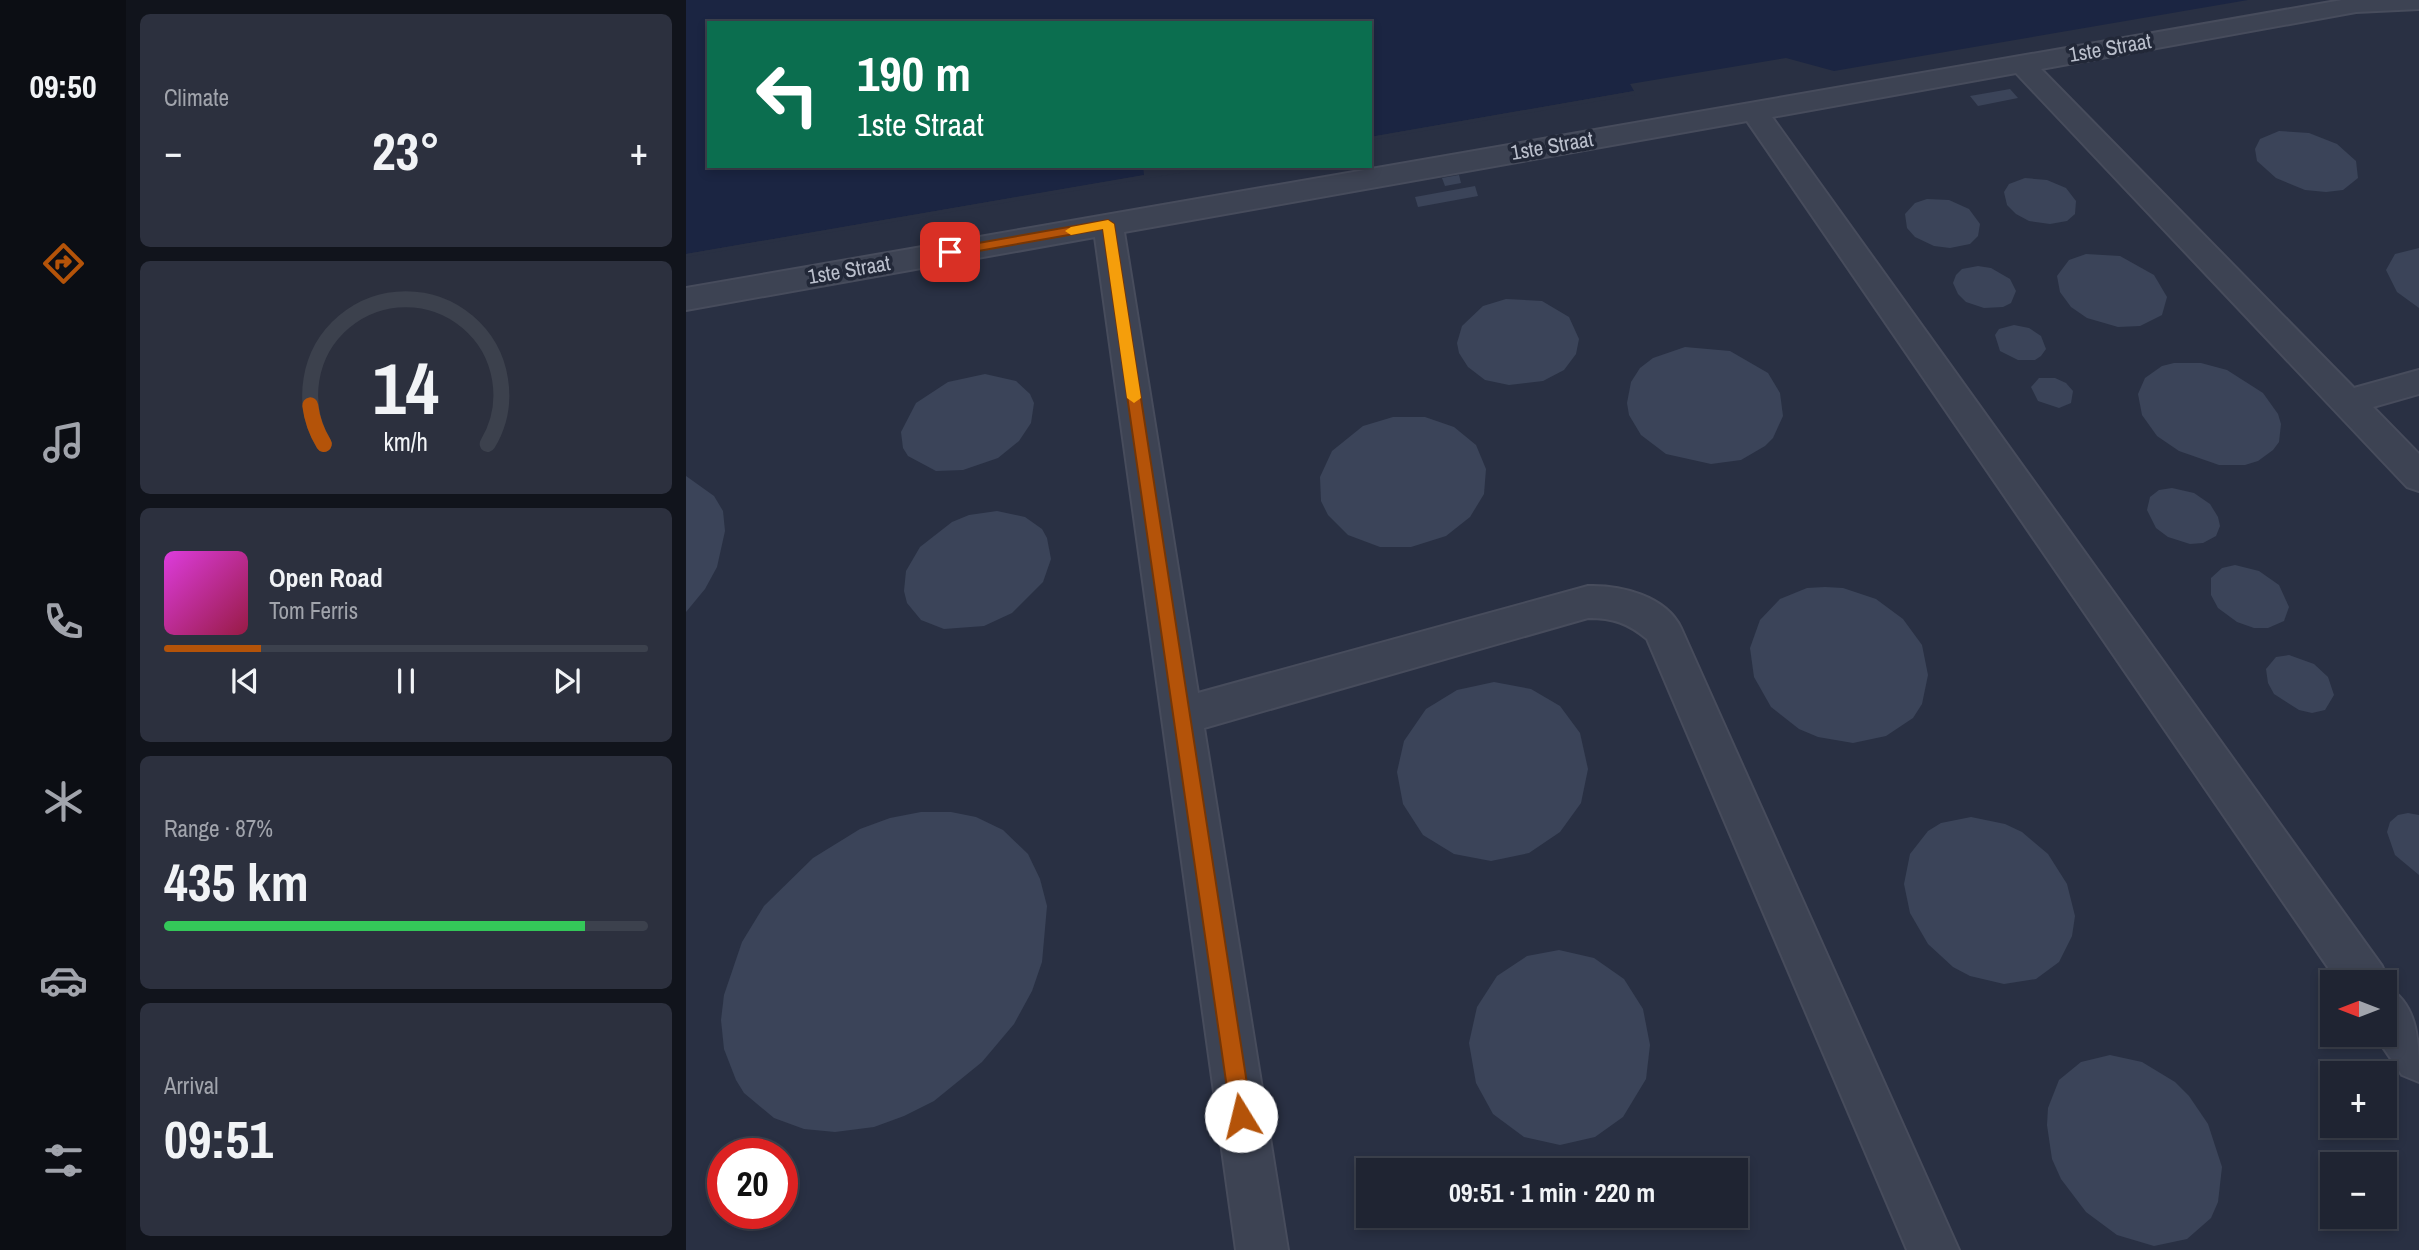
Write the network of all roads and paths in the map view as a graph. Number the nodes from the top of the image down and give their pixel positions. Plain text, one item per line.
1 (2419, 2) edge
2 (2022, 64) junction
3 (1754, 111) junction
4 (1108, 224) junction
5 (686, 299) edge
6 (2419, 382) edge
7 (2347, 402) junction
8 (2419, 477) edge
9 (1181, 716) junction
10 (2358, 970) edge
11 (2398, 1028) edge
12 (2419, 1058) edge
13 (1262, 1250) edge
14 (1933, 1250) edge

1 - 2 lane, 1ste Straat
2 - 3 lane, 1ste Straat
2 - 7 lane
3 - 4 lane, 1ste Straat
3 - 10 lane
4 - 5 lane, 1ste Straat
4 - 9 lane
6 - 7 lane
7 - 8 lane
9 - 13 lane
9 - 14 lane
11 - 12 lane

